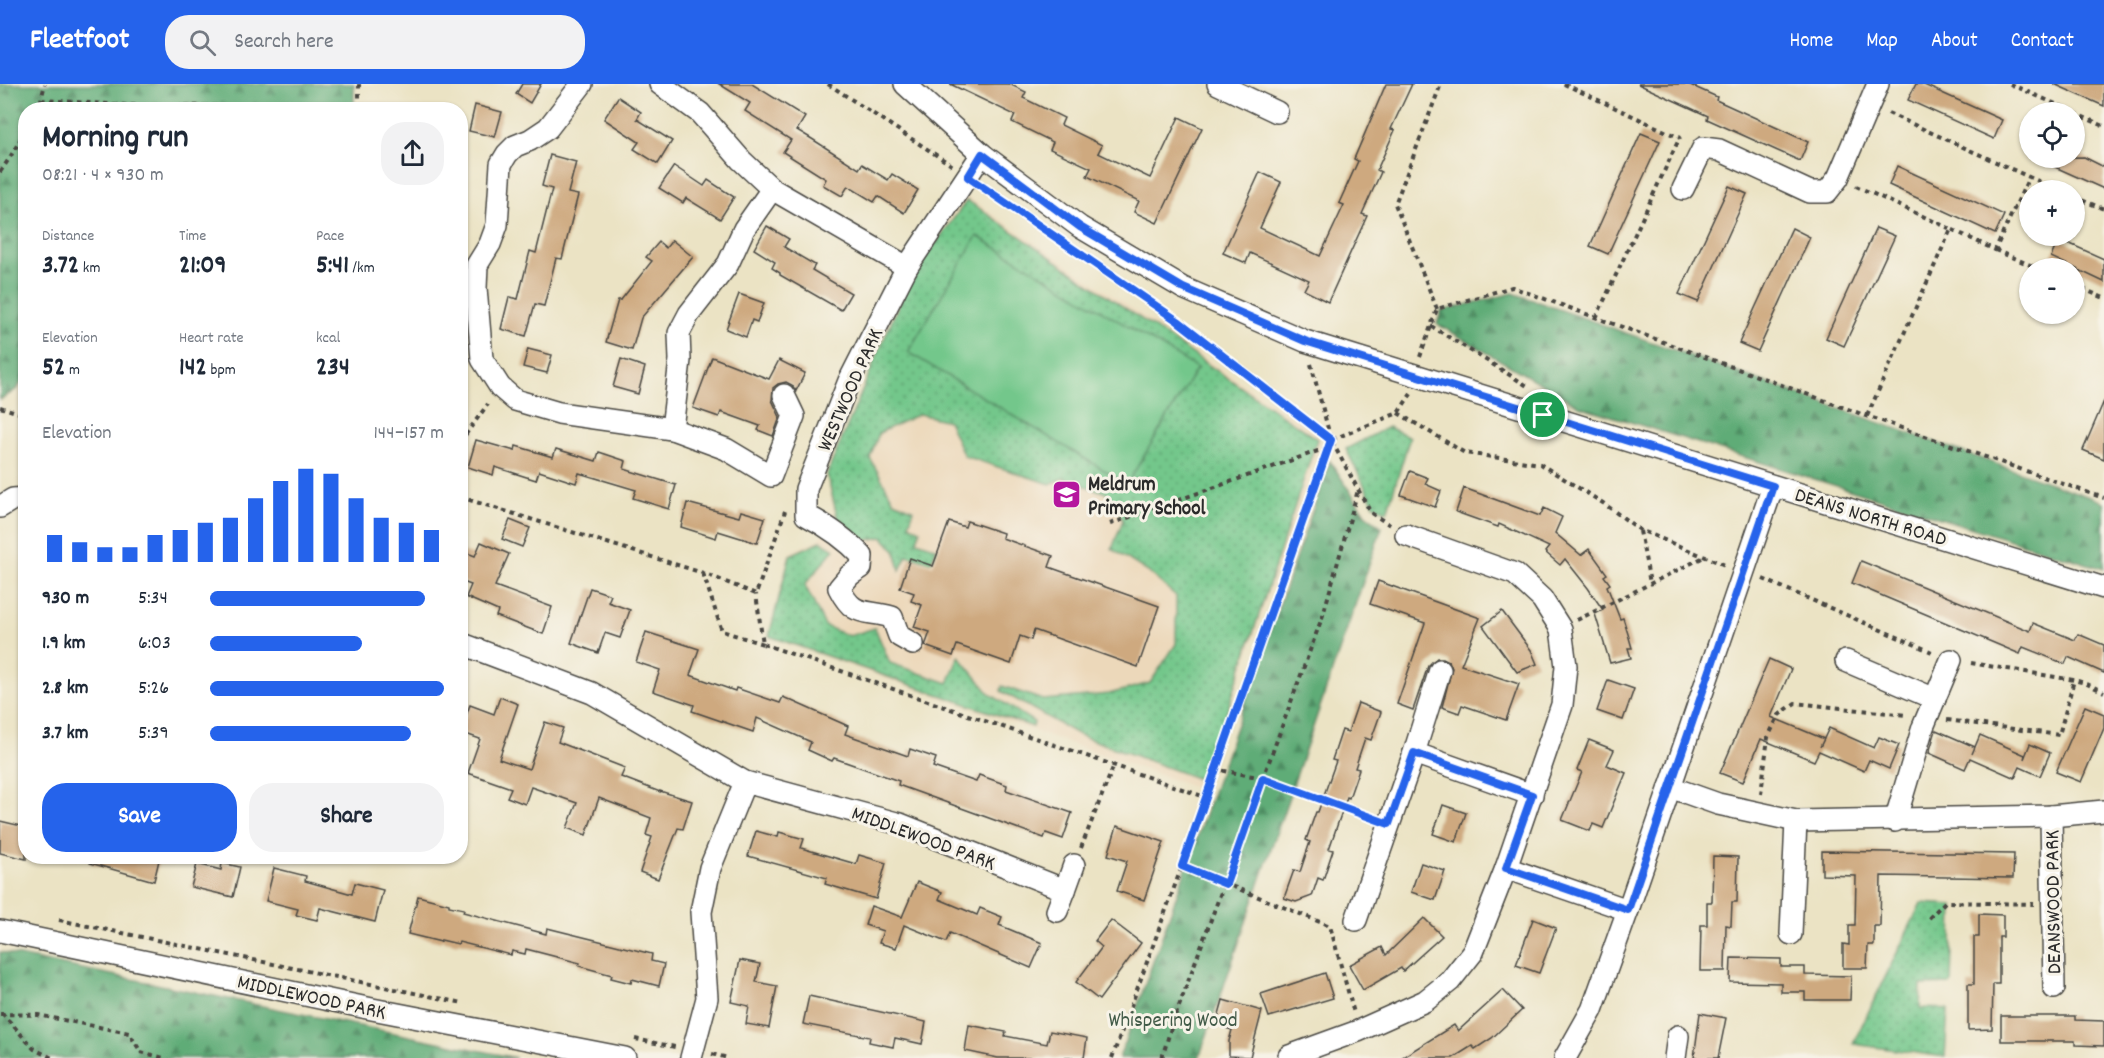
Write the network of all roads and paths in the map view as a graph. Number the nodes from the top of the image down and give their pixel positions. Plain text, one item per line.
1 (45, 84) edge
2 (359, 84) edge
3 (582, 84) edge
4 (660, 84) edge
5 (828, 84) edge
6 (905, 84) edge
7 (1218, 84) edge
8 (1440, 84) edge
9 (1564, 84) edge
10 (1878, 84) edge
11 (2010, 84) edge
12 (41, 100) joint
13 (75, 102) edge
14 (359, 102) edge
15 (2050, 102) edge
16 (1869, 105) junction
17 (1277, 112) dead end
18 (2085, 118) edge
19 (2104, 126) edge
20 (1680, 137) junction
21 (18, 143) edge
22 (1703, 148) junction
23 (982, 154) junction
24 (0, 172) edge
25 (968, 177) junction
26 (2029, 177) junction
27 (1839, 178) junction
28 (2036, 180) edge
29 (772, 189) junction
30 (1683, 189) dead end
31 (2085, 201) edge
32 (2104, 209) edge
33 (1951, 229) junction
34 (1054, 236) dead end
35 (1073, 249) dead end
36 (1995, 250) junction
37 (2019, 260) edge
38 (907, 267) junction
39 (2085, 290) edge
40 (2104, 298) edge
41 (1437, 309) junction
42 (1596, 318) junction
43 (1431, 326) junction
44 (1305, 341) junction
45 (1419, 359) dead end
46 (500, 387) junction
47 (1411, 394) dead end
48 (784, 395) dead end
49 (0, 407) edge
50 (18, 413) edge
51 (1543, 415) junction
52 (1867, 416) junction
53 (672, 429) junction
54 (468, 431) edge
55 (1331, 440) junction
56 (1327, 450) junction
57 (1773, 486) junction
58 (1358, 490) junction
59 (2104, 498) edge
60 (18, 499) edge
61 (468, 500) edge
62 (0, 507) edge
63 (785, 510) dead end
64 (1110, 524) dead end
65 (1640, 530) dead end
66 (1406, 535) joint
67 (1704, 557) dead end
68 (703, 573) junction
69 (1650, 584) junction
70 (2104, 588) edge
71 (756, 594) junction
72 (1561, 629) junction
73 (762, 644) junction
74 (913, 644) dead end
75 (468, 646) edge
76 (1951, 660) dead end
77 (1846, 661) dead end
78 (1440, 670) dead end
79 (1935, 699) junction
80 (1414, 753) junction
81 (1114, 765) junction
82 (1214, 769) junction
83 (1263, 778) junction
84 (745, 782) junction
85 (1670, 787) junction
86 (1532, 795) junction
87 (1205, 797) junction
88 (2104, 811) edge
89 (2051, 816) junction
90 (1796, 821) junction
91 (1895, 821) junction
92 (1389, 824) junction
93 (1074, 865) joint
94 (1182, 866) junction
95 (1506, 868) junction
96 (1226, 884) junction
97 (1065, 890) junction
98 (2052, 904) junction
99 (1628, 910) junction
100 (1057, 911) dead end
101 (1929, 918) dead end
102 (58, 920) dead end
103 (1356, 920) dead end
104 (0, 931) edge
105 (1791, 933) dead end
106 (2054, 988) dead end
107 (466, 1004) dead end
108 (1, 1013) edge
109 (1358, 1031) junction
110 (1678, 1036) dead end
111 (627, 1048) edge
112 (692, 1054) edge
113 (1288, 1056) dead end
114 (52, 1058) edge
115 (164, 1058) edge
116 (728, 1058) edge
117 (1112, 1058) edge
118 (1162, 1058) edge
119 (1565, 1058) edge
120 (1675, 1058) edge

1 - 12 path
2 - 14 path
3 - 46 street
4 - 29 street
5 - 25 path
6 - 23 street, DEANS NORTH ROAD
7 - 17 street
8 - 41 path
9 - 20 path
10 - 16 street
11 - 15 path
12 - 13 path
16 - 26 path
16 - 27 street
18 - 19 path
20 - 22 path
20 - 42 path
21 - 24 path
22 - 27 street
22 - 30 street
23 - 25 street, WESTWOOD PARK
23 - 44 street, DEANS NORTH ROAD
25 - 34 path
25 - 38 street, WESTWOOD PARK
26 - 28 path
26 - 36 path
27 - 33 path
29 - 38 street
29 - 53 street
31 - 32 path
33 - 36 path
33 - 52 path
35 - 55 path
36 - 37 path
38 - 74 street, WESTWOOD PARK
39 - 40 path
41 - 42 path
41 - 43 path
42 - 52 path
43 - 45 path
43 - 51 path
44 - 51 street, DEANS NORTH ROAD
44 - 55 path
46 - 53 street
46 - 54 path
47 - 55 path
48 - 53 street
49 - 50 path
51 - 57 street, DEANS NORTH ROAD
52 - 59 path
55 - 56 path
55 - 58 path
56 - 64 path
56 - 82 path
57 - 70 street, DEANS NORTH ROAD
57 - 85 street
58 - 66 path
58 - 83 path
60 - 62 street
61 - 68 path
63 - 71 path
65 - 69 path
66 - 72 street
67 - 69 path
68 - 71 path
68 - 73 path
69 - 72 path
71 - 73 path
72 - 86 street
73 - 81 path
75 - 84 street, MIDDLEWOOD PARK
76 - 79 street
77 - 79 street
78 - 80 street
79 - 91 street
80 - 86 street
80 - 92 street
81 - 87 path
81 - 93 path
82 - 83 path
82 - 87 path
83 - 92 path
83 - 96 path
84 - 97 street, MIDDLEWOOD PARK
84 - 112 street
85 - 90 street, DEANSWOOD PARK
85 - 99 street
86 - 95 street
87 - 94 path
88 - 89 street, DEANSWOOD PARK
89 - 91 street, DEANSWOOD PARK
89 - 98 street, DEANSWOOD PARK
90 - 91 street, DEANSWOOD PARK
90 - 105 street
92 - 103 street
93 - 97 street
94 - 96 path
94 - 117 path
95 - 99 street
95 - 109 street
96 - 109 path
96 - 118 path
97 - 100 street
98 - 101 path
98 - 106 street, DEANSWOOD PARK
99 - 119 street
102 - 107 path
104 - 111 street, MIDDLEWOOD PARK
108 - 114 path
108 - 115 path
109 - 113 street
110 - 120 street
111 - 112 path
112 - 116 path

